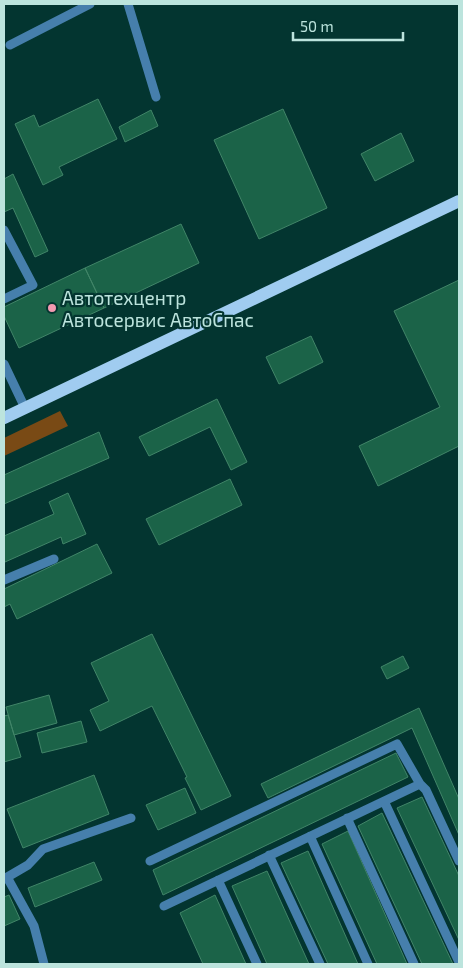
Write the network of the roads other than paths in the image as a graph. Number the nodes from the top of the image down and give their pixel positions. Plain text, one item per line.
1 (90, 4) edge
2 (128, 4) edge
3 (10, 45) dead end
4 (156, 97) dead end
5 (459, 201) edge
6 (4, 230) edge
7 (4, 299) edge
8 (4, 364) edge
9 (25, 408) junction
10 (4, 418) edge
11 (54, 559) dead end
12 (4, 580) edge
13 (420, 784) junction
14 (384, 801) junction
15 (131, 818) dead end
16 (348, 818) junction
17 (310, 836) junction
18 (269, 855) junction
19 (150, 861) dead end
20 (459, 861) edge
21 (6, 878) edge
22 (218, 880) junction
23 (164, 906) dead end
24 (459, 962) edge
25 (44, 964) edge
26 (257, 964) edge
27 (320, 964) edge
28 (368, 964) edge
29 (414, 964) edge

1 - 3 lane
2 - 4 lane
5 - 9 main road
6 - 7 lane
8 - 9 lane
9 - 10 main road
11 - 12 lane
13 - 14 lane
13 - 19 lane
13 - 20 lane
14 - 16 lane
14 - 24 lane
15 - 21 lane
16 - 17 lane
16 - 29 lane
17 - 18 lane
17 - 28 lane
18 - 22 lane
18 - 27 lane
21 - 25 lane
22 - 23 lane
22 - 26 lane

